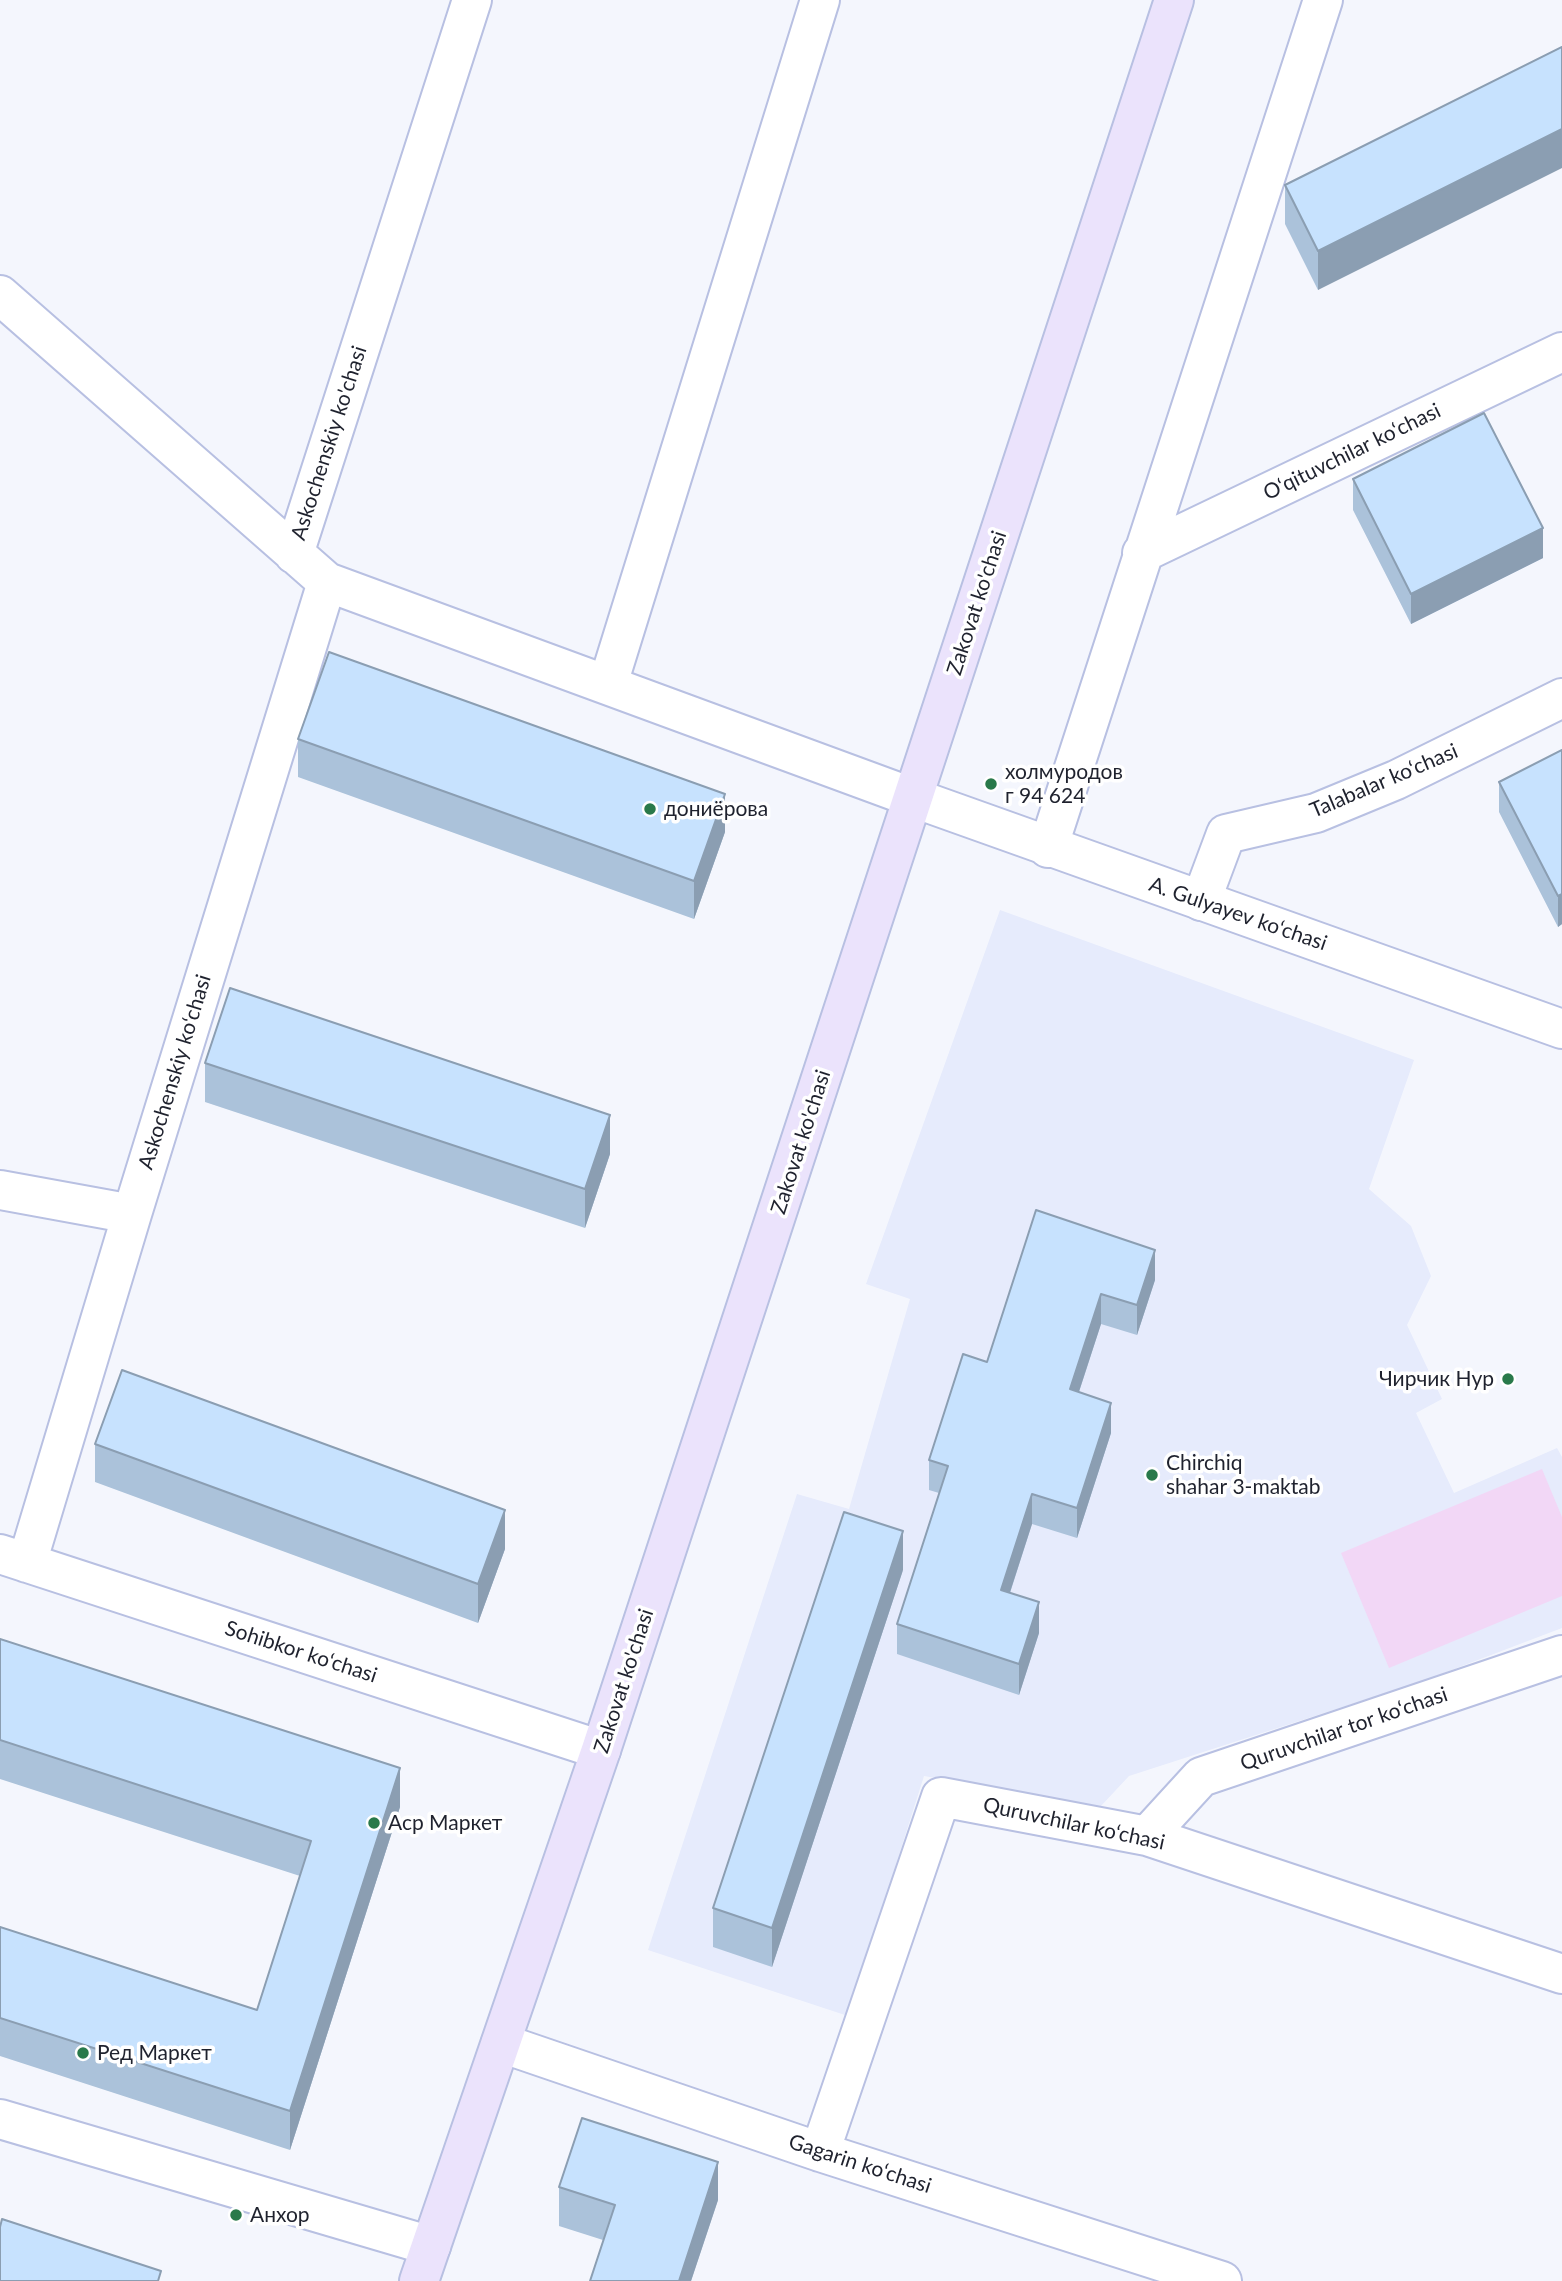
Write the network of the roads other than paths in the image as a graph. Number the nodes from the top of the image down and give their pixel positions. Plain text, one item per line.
1 (472, 0) edge
2 (820, 0) edge
3 (1174, 0) edge
4 (1323, 0) edge
5 (0, 295) edge
6 (1562, 352) edge
7 (1142, 553) junction
8 (294, 554) junction
9 (327, 582) junction
10 (608, 684) junction
11 (1562, 698) edge
12 (914, 798) junction
13 (1048, 848) junction
14 (1200, 901) junction
15 (1562, 1029) edge
16 (0, 1190) edge
17 (132, 1214) junction
18 (14, 1559) edge
19 (1562, 1655) edge
20 (601, 1750) junction
21 (1147, 1836) junction
22 (1562, 1974) edge
23 (501, 2043) junction
24 (0, 2119) edge
25 (820, 2152) junction
26 (425, 2263) edge
27 (1222, 2281) edge

1 - 8 street, Askochenskiy ko'chasi
2 - 10 street
3 - 12 main road, Zakovat ko'chasi
4 - 7 street
5 - 8 street, Askochenskiy ko'chasi
6 - 7 street, O‘qituvchilar ko‘chasi
7 - 13 street
8 - 9 street
9 - 10 street, A. Gulyayev ko‘chasi
9 - 17 street, Askochenskiy ko‘chasi
10 - 12 street, A. Gulyayev ko‘chasi
11 - 14 street, Talabalar ko‘chasi
12 - 13 street, A. Gulyayev ko‘chasi
12 - 20 main road, Zakovat ko'chasi
13 - 14 street, A. Gulyayev ko‘chasi
14 - 15 street, A. Gulyayev ko‘chasi
16 - 17 street
17 - 18 street, Askochenskiy ko‘chasi
18 - 20 street, Sohibkor ko‘chasi
19 - 21 street, Quruvchilar tor ko‘chasi
20 - 23 main road, Zakovat ko'chasi
21 - 22 street, Quruvchilar ko‘chasi
21 - 25 street, Quruvchilar ko‘chasi
23 - 25 street, Gagarin ko‘chasi
23 - 26 main road, Zakovat ko'chasi
24 - 26 street
25 - 27 street, Gagarin ko‘chasi

